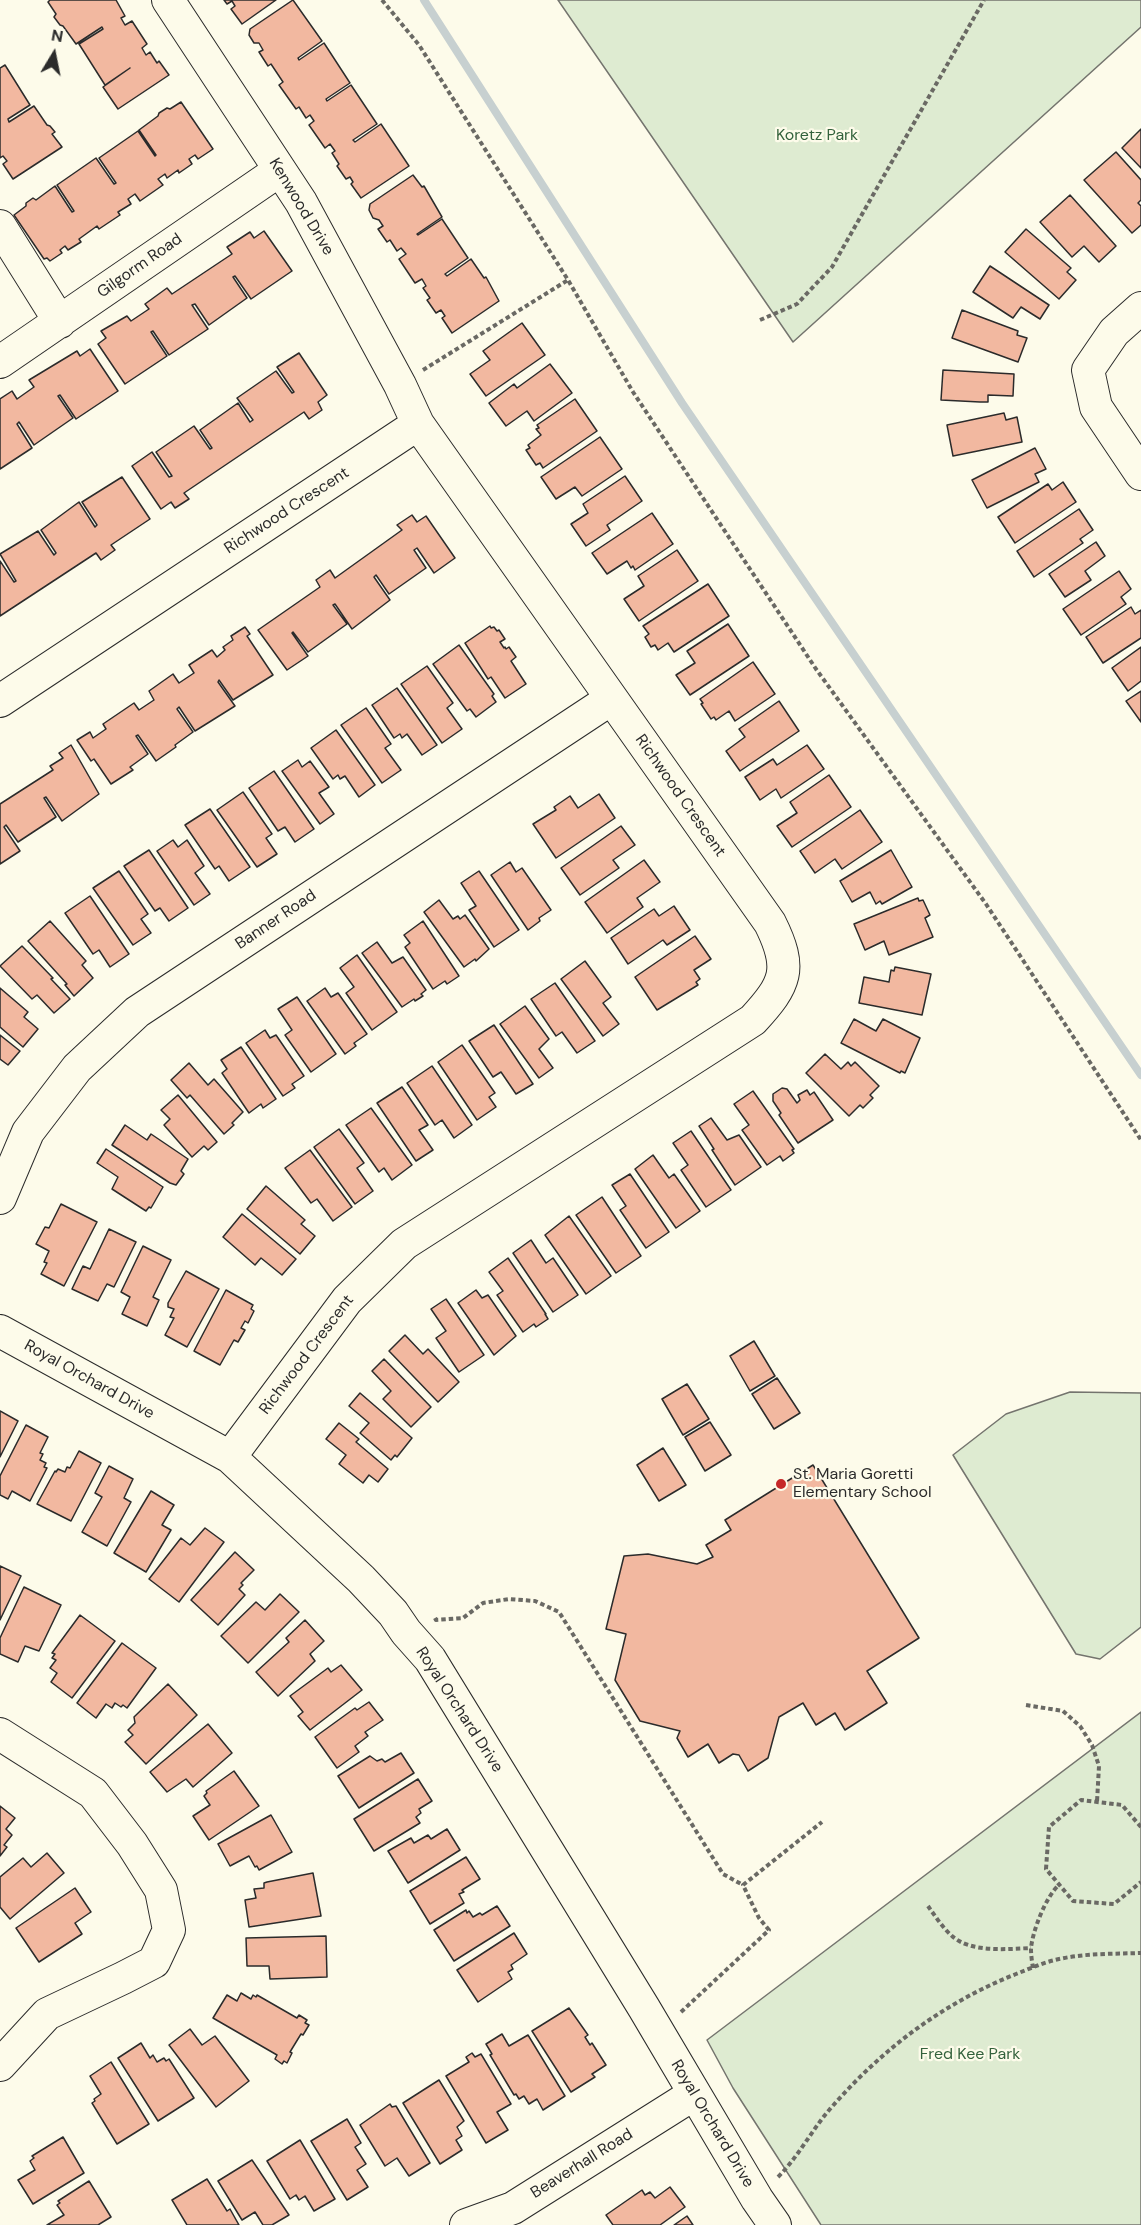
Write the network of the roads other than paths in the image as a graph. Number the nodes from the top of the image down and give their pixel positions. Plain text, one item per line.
1 (168, 0) edge
2 (280, 170) junction
3 (0, 226) edge
4 (1141, 308) edge
5 (60, 322) junction
6 (0, 362) edge
7 (418, 424) junction
8 (1141, 474) edge
9 (611, 699) junction
10 (0, 700) edge
11 (0, 1198) edge
12 (0, 1331) edge
13 (230, 1457) junction
14 (0, 1734) edge
15 (0, 2065) edge
16 (694, 2094) junction
17 (466, 2225) edge
18 (775, 2225) edge

1 - 2 street, Kenwood Drive
2 - 5 street, Gilgorm Road
2 - 7 street, Kenwood Drive
3 - 5 street
4 - 8 street
5 - 6 street, Gilgorm Road
7 - 9 street, Richwood Crescent
7 - 10 street, Richwood Crescent
9 - 11 street, Banner Road
9 - 13 street, Richwood Crescent
12 - 13 street, Royal Orchard Drive
13 - 16 street, Royal Orchard Drive
14 - 15 street
16 - 17 street, Beaverhall Road
16 - 18 street, Royal Orchard Drive

